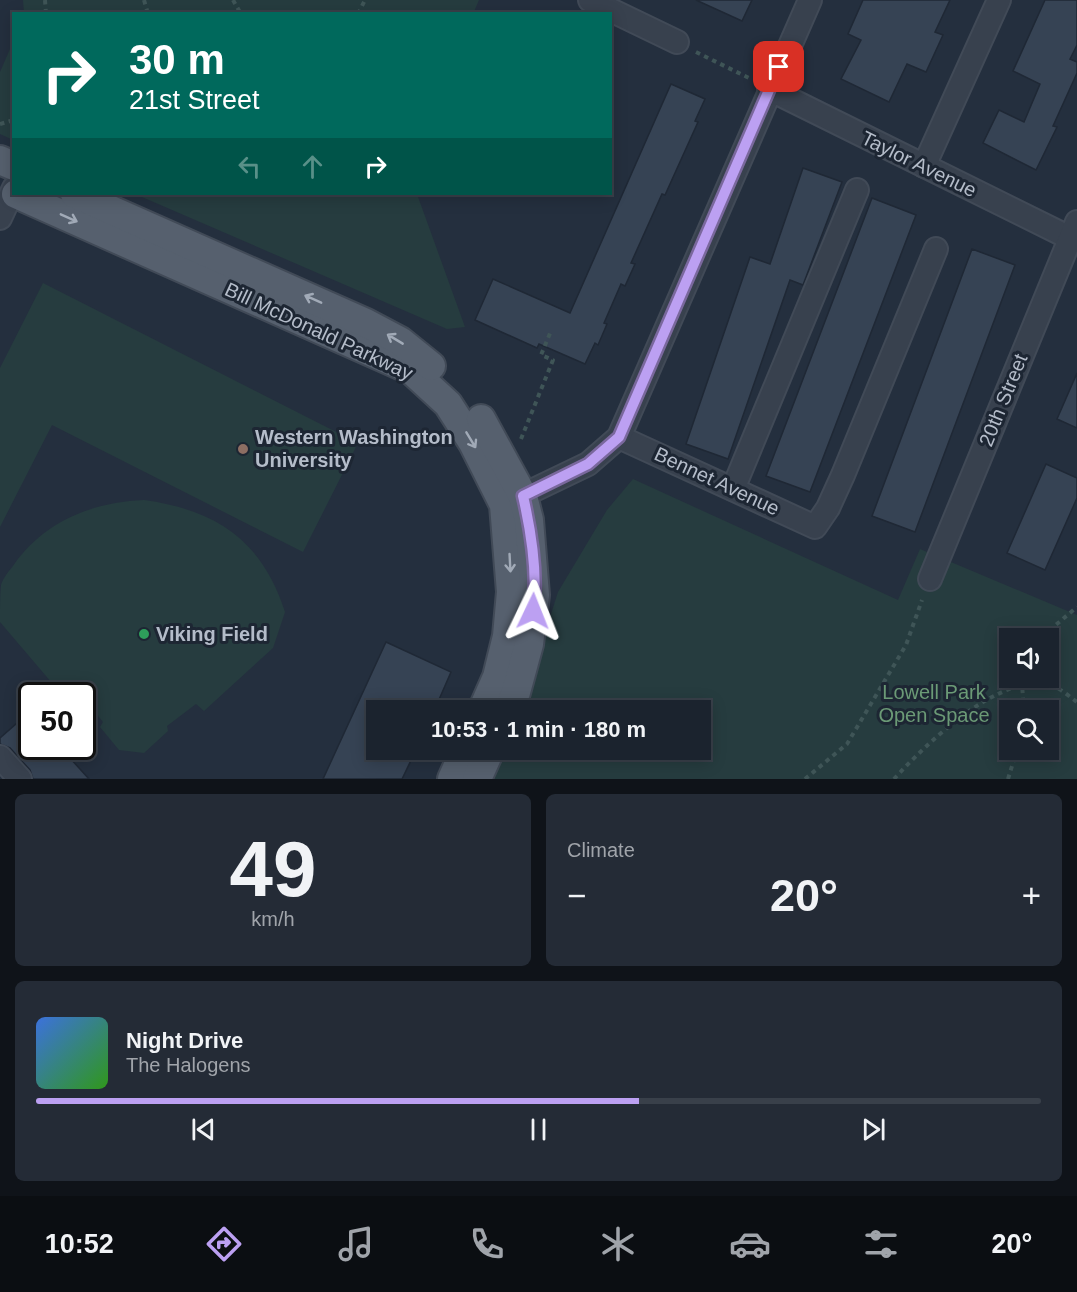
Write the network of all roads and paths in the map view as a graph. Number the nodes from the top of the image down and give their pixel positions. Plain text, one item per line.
1 (590, 0) edge
2 (810, 0) edge
3 (999, 0) edge
4 (620, 6) edge
5 (677, 42) joint
6 (760, 84) junction
7 (0, 160) edge
8 (924, 166) junction
9 (11, 186) edge
10 (857, 190) dead end
11 (31, 195) edge
12 (77, 195) edge
13 (0, 218) edge
14 (1073, 230) edge
15 (936, 249) dead end
16 (551, 331) dead end
17 (619, 437) junction
18 (519, 445) dead end
19 (733, 489) junction
20 (514, 500) junction
21 (930, 579) joint
22 (1077, 607) edge
23 (1052, 628) edge
24 (1014, 688) edge
25 (1056, 688) edge
26 (487, 700) edge
27 (513, 700) edge
28 (1077, 702) edge
29 (0, 756) edge
30 (461, 760) edge
31 (486, 760) edge
32 (1014, 760) edge
33 (20, 779) edge
34 (452, 779) edge
35 (477, 779) edge
36 (805, 779) edge
37 (894, 779) edge
38 (1008, 779) edge

1 - 4 street
2 - 6 street
3 - 8 street
4 - 5 street
5 - 6 path
6 - 8 street, Taylor Avenue
6 - 17 street
7 - 9 main road, Bill McDonald Parkway
8 - 14 street, Taylor Avenue
9 - 13 street
10 - 19 street
11 -> 20 main road, Bill McDonald Parkway
20 -> 12 main road, Bill McDonald Parkway
14 - 21 street, 20th Street
15 - 19 street, Bennet Avenue
16 - 18 path
17 - 19 street, Bennet Avenue
17 - 20 street
20 -> 26 main road, Bill McDonald Parkway
20 - 27 main road, Bill McDonald Parkway
21 - 36 path
22 - 23 path
24 - 37 path
25 - 28 path
29 - 33 street
30 - 34 main road
31 - 35 main road
32 - 38 path

